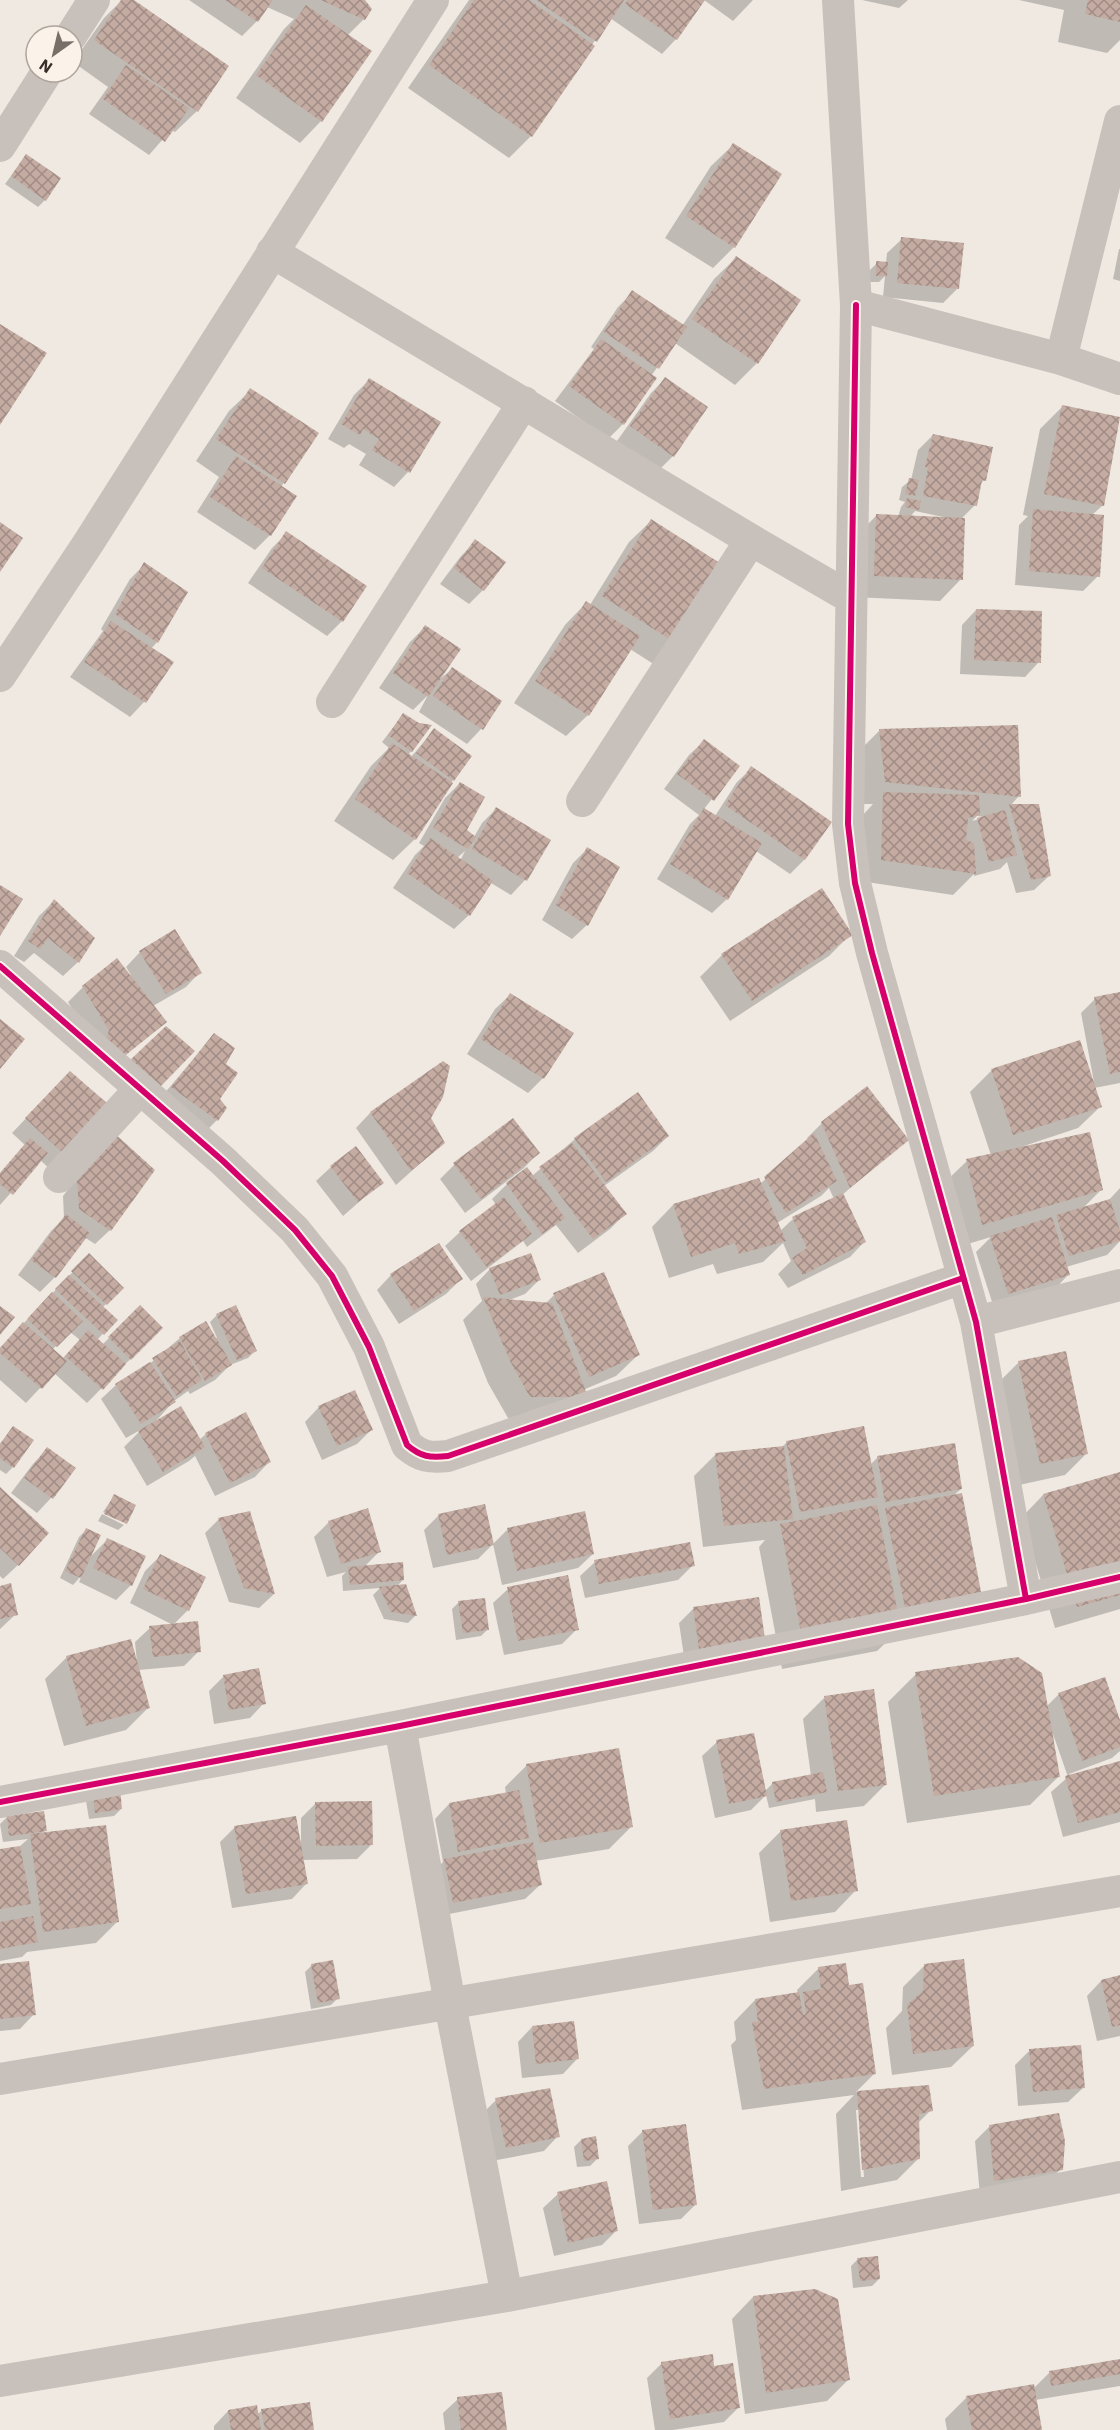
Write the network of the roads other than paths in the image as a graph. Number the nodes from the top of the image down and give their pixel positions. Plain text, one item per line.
1 (93, 0) edge
2 (433, 0) edge
3 (838, 0) edge
4 (78, 24) edge
5 (40, 84) edge
6 (1120, 121) edge
7 (0, 146) edge
8 (272, 252) junction
9 (856, 305) junction
10 (1061, 358) junction
11 (1120, 379) edge
12 (524, 402) junction
13 (751, 540) junction
14 (851, 598) junction
15 (0, 676) edge
16 (332, 702) dead end
17 (582, 801) dead end
18 (0, 966) edge
19 (140, 1089) junction
20 (59, 1177) dead end
21 (963, 1278) junction
22 (1120, 1285) edge
23 (976, 1322) junction
24 (1120, 1577) edge
25 (1026, 1599) junction
26 (400, 1726) junction
27 (0, 1802) edge
28 (1120, 1891) edge
29 (450, 2004) junction
30 (0, 2079) edge
31 (1120, 2177) edge
32 (507, 2296) junction
33 (0, 2381) edge

1 - 4 street
2 - 8 street
3 - 9 street
5 - 7 street
6 - 10 street
8 - 12 street
8 - 15 street
9 - 10 street
9 - 14 street
10 - 11 street
12 - 13 street
12 - 16 street
13 - 14 street
13 - 17 street
14 - 21 street
18 - 19 street
19 - 20 street
19 - 21 street
21 - 23 street
22 - 23 street
23 - 25 street
24 - 25 street
25 - 26 street
26 - 27 street
26 - 29 street
28 - 29 street
29 - 30 street
29 - 32 street
31 - 32 street
32 - 33 street

